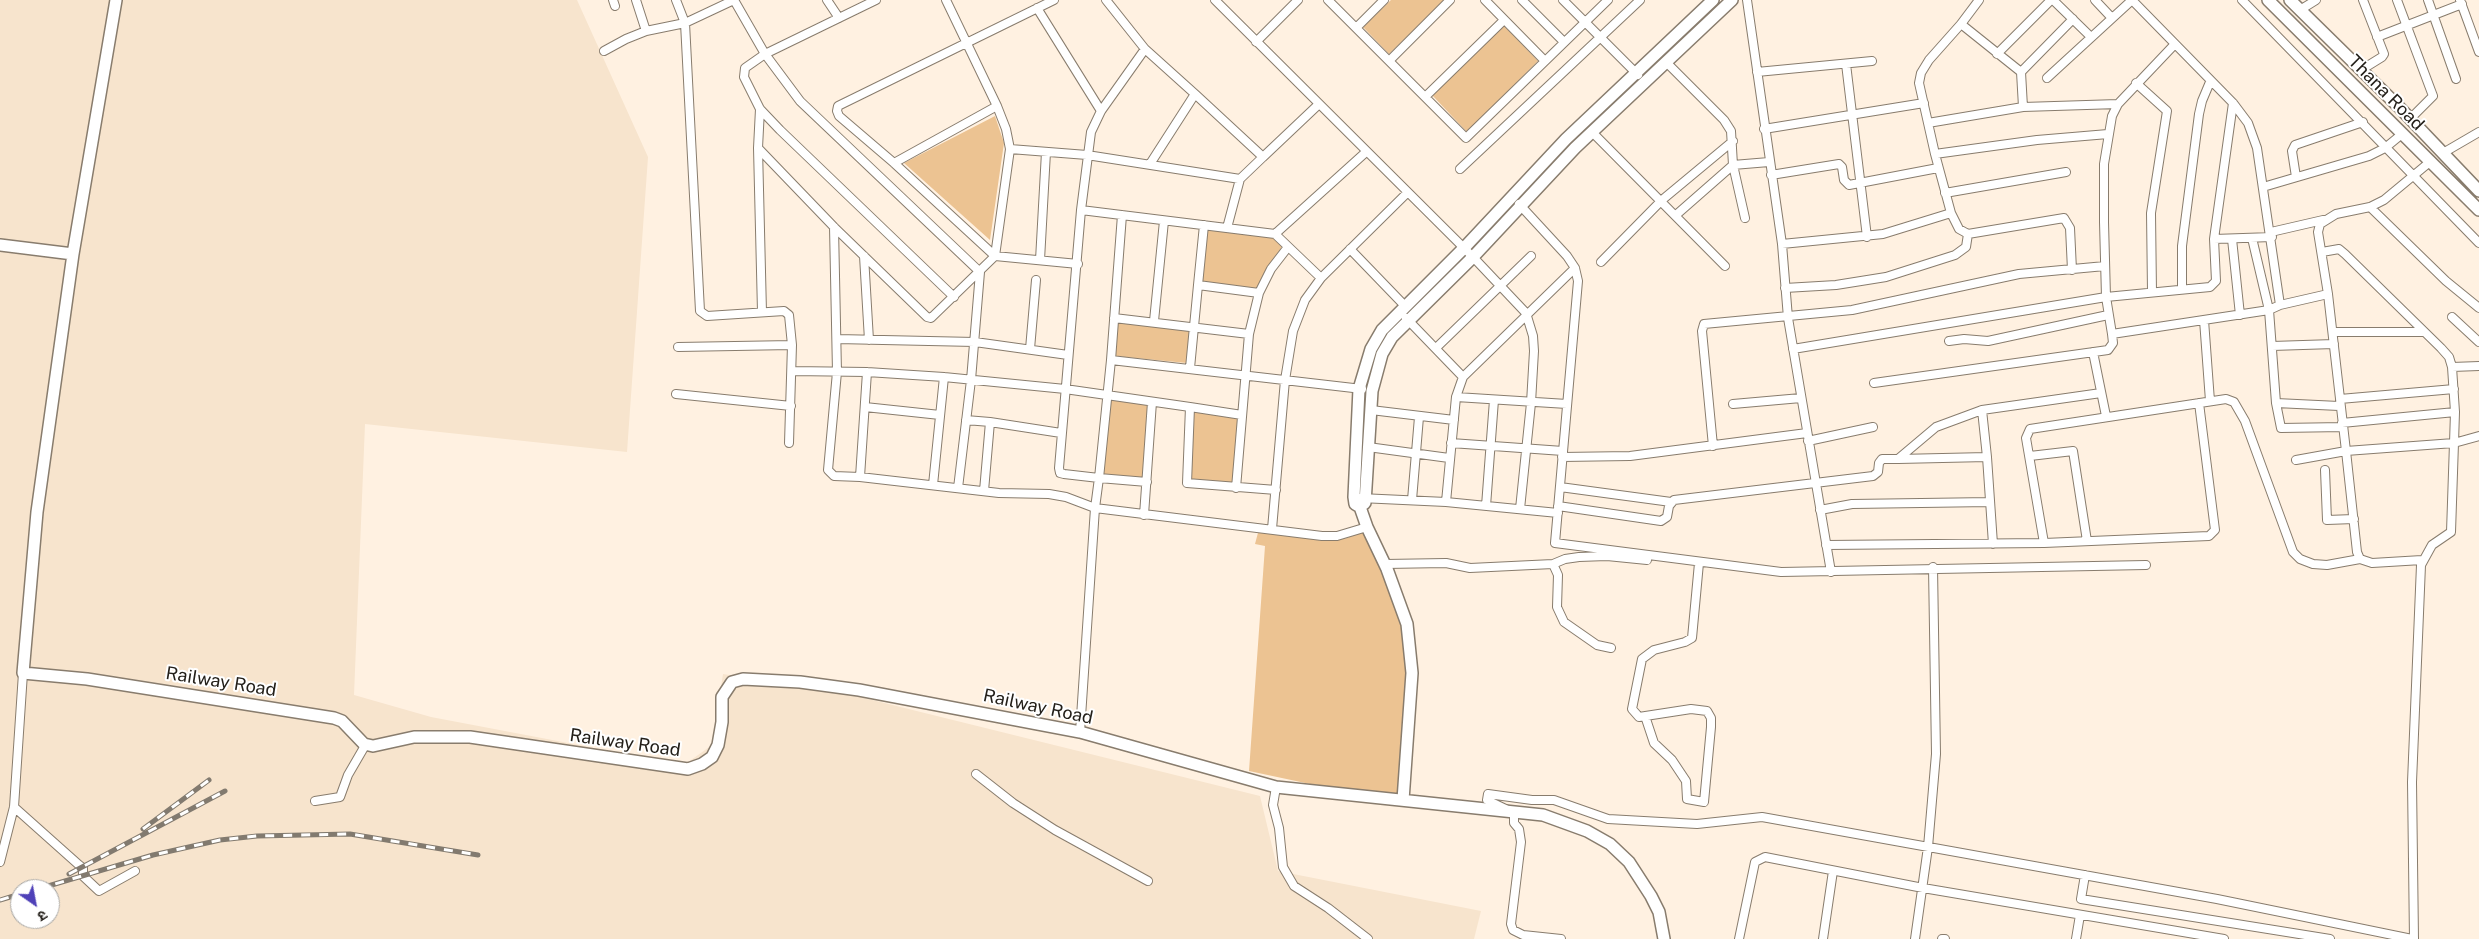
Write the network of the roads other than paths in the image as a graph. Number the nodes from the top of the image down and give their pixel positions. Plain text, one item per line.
1 (116, 0) edge
2 (636, 0) edge
3 (676, 0) edge
4 (715, 0) edge
5 (734, 0) edge
6 (827, 0) edge
7 (876, 0) edge
8 (946, 0) edge
9 (1054, 0) edge
10 (1106, 0) edge
11 (1215, 0) edge
12 (1298, 0) edge
13 (1328, 0) edge
14 (1384, 0) edge
15 (1450, 0) edge
16 (1485, 0) edge
17 (1522, 0) edge
18 (1563, 0) edge
19 (1608, 0) edge
20 (1640, 0) edge
21 (1713, 0) edge
22 (1732, 0) edge
23 (1747, 0) edge
24 (1979, 0) edge
25 (2052, 0) edge
26 (2095, 0) edge
27 (2132, 0) edge
28 (2242, 0) edge
29 (2268, 0) edge
30 (2290, 0) edge
31 (2316, 0) edge
32 (2363, 0) edge
33 (2397, 0) edge
34 (2428, 0) edge
35 (2461, 2) edge
36 (720, 7) junction
37 (1037, 8) junction
38 (2300, 10) junction
39 (2433, 16) junction
40 (2112, 17) junction
41 (839, 18) junction
42 (2073, 19) junction
43 (1504, 20) junction
44 (1585, 22) junction
45 (685, 23) junction
46 (1961, 24) junction
47 (2407, 26) junction
48 (1356, 28) junction
49 (646, 32) junction
50 (2091, 37) junction
51 (2377, 37) junction
52 (1600, 38) junction
53 (968, 42) junction
54 (1256, 42) junction
55 (1564, 42) junction
56 (2174, 45) junction
57 (1146, 49) junction
58 (604, 51) dead end
59 (2479, 52) edge
60 (765, 54) junction
61 (1997, 54) junction
62 (1389, 61) junction
63 (1545, 61) junction
64 (1872, 61) dead end
65 (1666, 62) junction
66 (1846, 64) junction
67 (2361, 70) junction
68 (1757, 72) junction
69 (2021, 72) junction
70 (1636, 73) junction
71 (2047, 78) dead end
72 (2456, 79) dead end
73 (1645, 82) junction
74 (2210, 82) junction
75 (2136, 83) junction
76 (1196, 94) junction
77 (1425, 97) junction
78 (1924, 103) junction
79 (2233, 103) junction
80 (1319, 104) junction
81 (2118, 104) junction
82 (997, 106) junction
83 (2023, 107) junction
84 (760, 109) junction
85 (1101, 111) junction
86 (1853, 115) junction
87 (2410, 119) junction
88 (2362, 122) junction
89 (1928, 123) junction
90 (1764, 129) junction
91 (1592, 132) junction
92 (2479, 132) edge
93 (2108, 134) junction
94 (2402, 134) junction
95 (1732, 141) junction
96 (758, 148) junction
97 (2385, 148) junction
98 (1010, 149) junction
99 (1046, 152) junction
100 (1366, 152) junction
101 (2443, 153) junction
102 (1935, 154) junction
103 (1086, 155) junction
104 (1263, 157) junction
105 (2431, 161) junction
106 (1769, 162) junction
107 (894, 163) junction
108 (1150, 164) junction
109 (1734, 165) junction
110 (1938, 168) junction
111 (1460, 169) dead end
112 (2066, 172) dead end
113 (1771, 175) junction
114 (2296, 177) junction
115 (2412, 177) junction
116 (1240, 179) junction
117 (1862, 182) junction
118 (2263, 187) junction
119 (2479, 191) edge
120 (1407, 193) junction
121 (1945, 193) junction
122 (1512, 197) junction
123 (1662, 200) junction
124 (1520, 206) junction
125 (2370, 207) junction
126 (1081, 210) junction
127 (2479, 210) edge
128 (1951, 213) junction
129 (1122, 215) junction
130 (1676, 215) junction
131 (1745, 218) dead end
132 (2325, 219) junction
133 (1164, 221) junction
134 (1204, 225) junction
135 (834, 227) junction
136 (1227, 228) junction
137 (1275, 234) junction
138 (1968, 234) junction
139 (2271, 234) junction
140 (1867, 237) junction
141 (2252, 238) junction
142 (2214, 239) junction
143 (2232, 239) junction
144 (2479, 243) edge
145 (1782, 244) junction
146 (0, 245) edge
147 (1288, 247) junction
148 (1464, 248) junction
149 (1350, 249) junction
150 (2322, 252) junction
151 (73, 254) junction
152 (864, 256) junction
153 (995, 256) junction
154 (1531, 256) dead end
155 (1473, 257) junction
156 (1040, 260) junction
157 (1601, 262) dead end
158 (1078, 264) junction
159 (1726, 266) dead end
160 (2105, 266) junction
161 (1575, 268) junction
162 (2072, 270) junction
163 (980, 272) junction
164 (1321, 278) junction
165 (1036, 280) dead end
166 (1198, 285) junction
167 (1502, 286) junction
168 (1785, 288) junction
169 (2182, 289) junction
170 (2152, 292) junction
171 (1259, 293) junction
172 (2328, 294) junction
173 (954, 297) junction
174 (2106, 297) junction
175 (2280, 305) junction
176 (2479, 308) edge
177 (1403, 309) junction
178 (2269, 310) junction
179 (762, 312) junction
180 (1526, 313) junction
181 (2108, 315) junction
182 (2240, 315) junction
183 (2452, 317) dead end
184 (1114, 318) junction
185 (1788, 318) junction
186 (1409, 320) junction
187 (2204, 320) junction
188 (1154, 321) junction
189 (1193, 326) junction
190 (2333, 332) junction
191 (2424, 332) junction
192 (1249, 334) junction
193 (2112, 334) junction
194 (837, 340) junction
195 (868, 340) junction
196 (1948, 341) dead end
197 (975, 342) junction
198 (2479, 342) edge
199 (2334, 344) junction
200 (792, 345) junction
201 (2272, 346) junction
202 (678, 347) dead end
203 (1436, 348) junction
204 (1030, 349) junction
205 (1794, 349) junction
206 (2093, 352) junction
207 (1068, 354) junction
208 (1111, 360) junction
209 (2452, 366) junction
210 (2479, 366) edge
211 (1190, 368) junction
212 (792, 371) junction
213 (837, 372) junction
214 (867, 372) junction
215 (1245, 375) junction
216 (944, 377) junction
217 (1463, 377) junction
218 (972, 380) junction
219 (1285, 380) junction
220 (1874, 383) dead end
221 (1065, 389) junction
222 (1360, 389) junction
223 (2454, 389) junction
224 (1372, 391) junction
225 (2101, 393) junction
226 (676, 394) dead end
227 (1106, 395) junction
228 (1456, 397) junction
229 (1801, 398) junction
230 (1494, 400) junction
231 (2210, 401) junction
232 (1152, 402) junction
233 (1531, 403) junction
234 (2199, 403) junction
235 (2276, 403) junction
236 (2340, 403) junction
237 (1567, 404) junction
238 (1733, 404) dead end
239 (791, 406) junction
240 (865, 407) junction
241 (1190, 407) junction
242 (1371, 410) junction
243 (1982, 410) junction
244 (2455, 412) junction
245 (1242, 415) junction
246 (940, 416) junction
247 (2106, 416) junction
248 (1419, 417) junction
249 (966, 420) junction
250 (1454, 420) junction
251 (990, 422) junction
252 (2342, 425) junction
253 (1873, 427) dead end
254 (1061, 433) junction
255 (2479, 436) edge
256 (1807, 437) junction
257 (789, 443) dead end
258 (1451, 443) junction
259 (2454, 443) junction
260 (1490, 446) junction
261 (1713, 446) junction
262 (1368, 447) junction
263 (1526, 448) junction
264 (2346, 451) junction
265 (1416, 454) junction
266 (1562, 454) junction
267 (2030, 456) junction
268 (1988, 457) junction
269 (1450, 458) junction
270 (1898, 459) junction
271 (2296, 460) dead end
272 (2325, 470) dead end
273 (860, 477) junction
274 (1099, 478) junction
275 (1147, 482) junction
276 (1815, 482) junction
277 (933, 485) junction
278 (1560, 487) junction
279 (958, 488) junction
280 (1236, 488) junction
281 (1276, 490) junction
282 (984, 491) junction
283 (1412, 500) junction
284 (1359, 501) junction
285 (1446, 502) junction
286 (1671, 502) junction
287 (1990, 502) junction
288 (1486, 506) junction
289 (1095, 508) junction
290 (1520, 509) junction
291 (1558, 510) junction
292 (1820, 510) junction
293 (1144, 515) junction
294 (2354, 519) junction
295 (1367, 527) junction
296 (1272, 529) junction
297 (2087, 541) junction
298 (1993, 544) junction
299 (2044, 544) junction
300 (1826, 545) junction
301 (2360, 559) junction
302 (1679, 560) junction
303 (2422, 560) junction
304 (1699, 563) junction
305 (1385, 564) junction
306 (1553, 564) junction
307 (2146, 565) dead end
308 (1933, 568) junction
309 (1831, 572) junction
310 (1611, 648) dead end
311 (22, 673) junction
312 (1645, 716) junction
313 (1080, 732) junction
314 (366, 744) junction
315 (976, 774) dead end
316 (1276, 787) junction
317 (1403, 800) junction
318 (315, 801) dead end
319 (14, 807) junction
320 (1518, 813) junction
321 (1928, 848) junction
322 (0, 862) edge
323 (135, 870) dead end
324 (1833, 871) junction
325 (2086, 875) junction
326 (1148, 881) dead end
327 (1923, 888) junction
328 (2080, 899) junction
329 (2079, 915) junction
330 (1368, 939) edge
331 (1561, 939) edge
332 (1664, 939) edge
333 (1739, 939) edge
334 (1823, 939) edge
335 (1914, 939) edge
336 (2076, 939) edge
337 (2224, 939) edge
338 (2330, 939) edge
339 (2413, 939) edge

1 - 151 street
2 - 49 street
3 - 45 street
4 - 36 street
5 - 36 street
5 - 60 street
6 - 41 street
7 - 41 street
8 - 53 street
9 - 37 street
10 - 57 street
11 - 54 street
12 - 54 street
13 - 48 street
14 - 48 street
15 - 62 street
16 - 43 street
17 - 55 street
18 - 44 street
19 - 44 street
20 - 52 street
21 - 70 street
22 - 65 street
23 - 68 street
24 - 46 street
25 - 42 street
25 - 61 street
26 - 40 street
27 - 40 street
27 - 56 street
28 - 88 street
29 - 94 street, Thana Road
30 - 38 street, Thana Road
31 - 38 street
32 - 51 street
33 - 47 street
34 - 39 street
35 - 39 street
35 - 59 street
36 - 45 street
37 - 53 street
37 - 85 street
38 - 67 street, Thana Road
39 - 47 street
39 - 72 street
40 - 50 street
41 - 60 street
42 - 50 street
42 - 69 street
43 - 63 street
43 - 77 street
44 - 52 street
44 - 55 street
45 - 49 street
45 - 179 street
46 - 61 street
46 - 78 street
47 - 51 street
47 - 87 street
48 - 62 street
49 - 58 street
50 - 71 street
51 - 67 street
52 - 70 street
52 - 111 street
53 - 82 street
53 - 107 street
54 - 80 street
55 - 63 street
56 - 74 street
56 - 75 street
57 - 76 street
57 - 85 street
60 - 84 street
60 - 163 street
61 - 69 street
62 - 77 street
63 - 77 street
64 - 66 street
65 - 73 street
65 - 95 street
66 - 68 street
66 - 86 street
67 - 87 street, Thana Road
68 - 90 street
69 - 83 street
70 - 73 street
70 - 122 street
73 - 91 street
74 - 79 street
74 - 169 street
75 - 81 street
75 - 170 street
76 - 104 street
76 - 108 street
78 - 86 street
78 - 89 street
79 - 118 street
79 - 142 street
80 - 100 street
80 - 104 street
81 - 83 street
81 - 93 street
82 - 98 street
82 - 107 street
83 - 89 street
84 - 96 street
84 - 173 street
85 - 103 street
86 - 90 street
86 - 117 street
87 - 101 street, Thana Road
88 - 97 street
88 - 114 street
89 - 102 street
90 - 106 street
91 - 123 street
91 - 124 street
92 - 101 street
93 - 102 street
93 - 160 street
94 - 97 street
94 - 105 street, Thana Road
95 - 109 street
95 - 123 street
96 - 135 street
96 - 179 street
97 - 114 street
97 - 115 street
98 - 99 street
98 - 153 street
99 - 103 street
99 - 156 street
100 - 120 street
100 - 137 street
101 - 119 street, Thana Road
102 - 110 street
103 - 108 street
103 - 126 street
104 - 116 street
105 - 115 street
105 - 127 street, Thana Road
106 - 109 street
106 - 113 street
107 - 153 street
108 - 116 street
109 - 130 street
109 - 131 street
110 - 117 street
110 - 121 street
112 - 121 street
113 - 117 street
113 - 145 street
114 - 118 street
115 - 125 street
115 - 144 street
116 - 136 street
117 - 140 street
118 - 139 street
120 - 148 street
120 - 149 street
121 - 128 street
122 - 124 street
122 - 148 street
123 - 130 street
123 - 157 street
124 - 155 street
124 - 161 street
125 - 132 street
125 - 176 street
126 - 129 street
126 - 158 street
128 - 138 street
128 - 140 street
129 - 133 street
129 - 184 street
130 - 159 street
132 - 139 street
132 - 150 street
133 - 134 street
133 - 188 street
134 - 136 street
134 - 166 street
135 - 152 street
135 - 194 street
136 - 137 street
137 - 147 street
138 - 162 street
138 - 168 street
139 - 141 street
139 - 175 street
140 - 145 street
141 - 143 street
141 - 178 street
142 - 143 street
142 - 169 street
143 - 182 street
145 - 168 street
146 - 151 street
147 - 164 street
147 - 171 street
148 - 155 street
148 - 177 street
149 - 164 street
149 - 177 street
150 - 172 street
150 - 191 street
151 - 311 street
152 - 173 street
152 - 195 street
153 - 156 street
153 - 163 street
154 - 167 street
155 - 167 street
155 - 186 street
156 - 158 street
158 - 207 street
160 - 162 street
160 - 174 street
161 - 180 street
161 - 237 street
162 - 185 street
163 - 173 street
163 - 197 street
164 - 219 street
165 - 204 street
166 - 171 street
166 - 189 street
167 - 180 street
167 - 203 street
168 - 185 street
169 - 170 street
170 - 174 street
171 - 192 street
172 - 175 street
172 - 190 street
174 - 181 street
174 - 205 street
175 - 178 street
177 - 186 street
177 - 222 street
178 - 182 street
178 - 201 street
179 - 200 street
180 - 217 street
180 - 233 street
181 - 193 street
181 - 196 street
182 - 187 street
183 - 198 street
184 - 188 street
184 - 208 street
185 - 205 street
185 - 261 street
186 - 203 street
186 - 224 street
187 - 193 street
187 - 231 street
188 - 189 street
189 - 192 street
189 - 211 street
190 - 191 street
190 - 199 street
191 - 209 street
192 - 215 street
193 - 206 street
194 - 195 street
194 - 213 street
195 - 197 street
197 - 204 street
197 - 218 street
199 - 201 street
199 - 236 street
200 - 202 street
200 - 212 street
201 - 235 street
203 - 217 street
204 - 207 street
205 - 229 street
206 - 220 street
206 - 225 street
207 - 221 street
208 - 211 street
208 - 227 street
209 - 210 street
209 - 223 street
211 - 215 street
212 - 213 street
212 - 239 street
213 - 214 street
213 - 273 street
214 - 216 street
214 - 240 street
215 - 219 street
215 - 245 street
216 - 218 street
216 - 246 street
217 - 228 street
218 - 221 street
218 - 249 street
219 - 222 street
219 - 281 street
221 - 227 street
221 - 254 street
222 - 224 street
222 - 284 street
223 - 236 street
223 - 244 street
224 - 242 street
225 - 243 street
225 - 247 street
226 - 239 street
227 - 232 street
227 - 274 street
228 - 230 street
228 - 250 street
229 - 238 street
229 - 256 street
230 - 233 street
230 - 260 street
231 - 234 street
231 - 301 street
232 - 241 street
232 - 275 street
233 - 237 street
233 - 263 street
234 - 247 street
234 - 297 street
235 - 236 street
235 - 252 street
236 - 252 street
237 - 266 street
239 - 257 street
240 - 246 street
240 - 273 street
241 - 245 street
241 - 280 street
242 - 248 street
242 - 262 street
243 - 268 street
243 - 270 street
244 - 252 street
244 - 259 street
245 - 280 street
246 - 277 street
247 - 267 street
248 - 250 street
248 - 265 street
249 - 251 street
249 - 279 street
250 - 258 street
251 - 254 street
251 - 282 street
252 - 264 street
253 - 256 street
254 - 274 street
255 - 259 street
256 - 261 street
256 - 276 street
258 - 260 street
258 - 269 street
259 - 264 street
259 - 303 street
260 - 263 street
260 - 288 street
261 - 266 street
262 - 265 street
262 - 284 street
263 - 266 street
263 - 290 street
264 - 271 street
264 - 294 street
265 - 269 street
265 - 283 street
266 - 278 street
267 - 297 street
267 - 299 street
268 - 270 street
268 - 287 street
269 - 285 street
270 - 276 street
272 - 294 street
273 - 277 street
274 - 275 street
274 - 289 street
275 - 293 street
276 - 286 street
276 - 292 street
277 - 279 street
278 - 286 street
278 - 291 street
279 - 282 street
280 - 281 street
281 - 296 street
282 - 289 street
283 - 284 street
283 - 285 street
284 - 295 street
285 - 288 street
286 - 291 street
287 - 292 street
287 - 298 street
288 - 290 street
289 - 293 street
289 - 313 street
290 - 291 street
291 - 302 street
292 - 300 street
293 - 296 street
294 - 301 street
295 - 296 street
295 - 305 street
297 - 299 street
298 - 299 street
298 - 300 street
300 - 309 street
301 - 303 street
302 - 304 street
302 - 306 street
303 - 339 street
304 - 309 street
304 - 312 street
305 - 306 street
305 - 317 street
306 - 310 street
307 - 308 street
308 - 309 street
308 - 321 street
311 - 314 street, Railway Road
311 - 319 street
312 - 312 street
313 - 314 street, Railway Road
313 - 316 street, Railway Road
314 - 318 street
315 - 326 street
316 - 317 street, Railway Road
316 - 330 street
317 - 320 street, Railway Road
319 - 322 street
319 - 323 street
320 - 321 street
320 - 331 street
320 - 332 street, Railway Road
321 - 325 street
321 - 327 street
324 - 327 street
324 - 333 street
324 - 334 street
325 - 328 street
325 - 339 street
327 - 329 street
327 - 335 street
328 - 329 street
328 - 338 street
329 - 336 street
329 - 337 street

